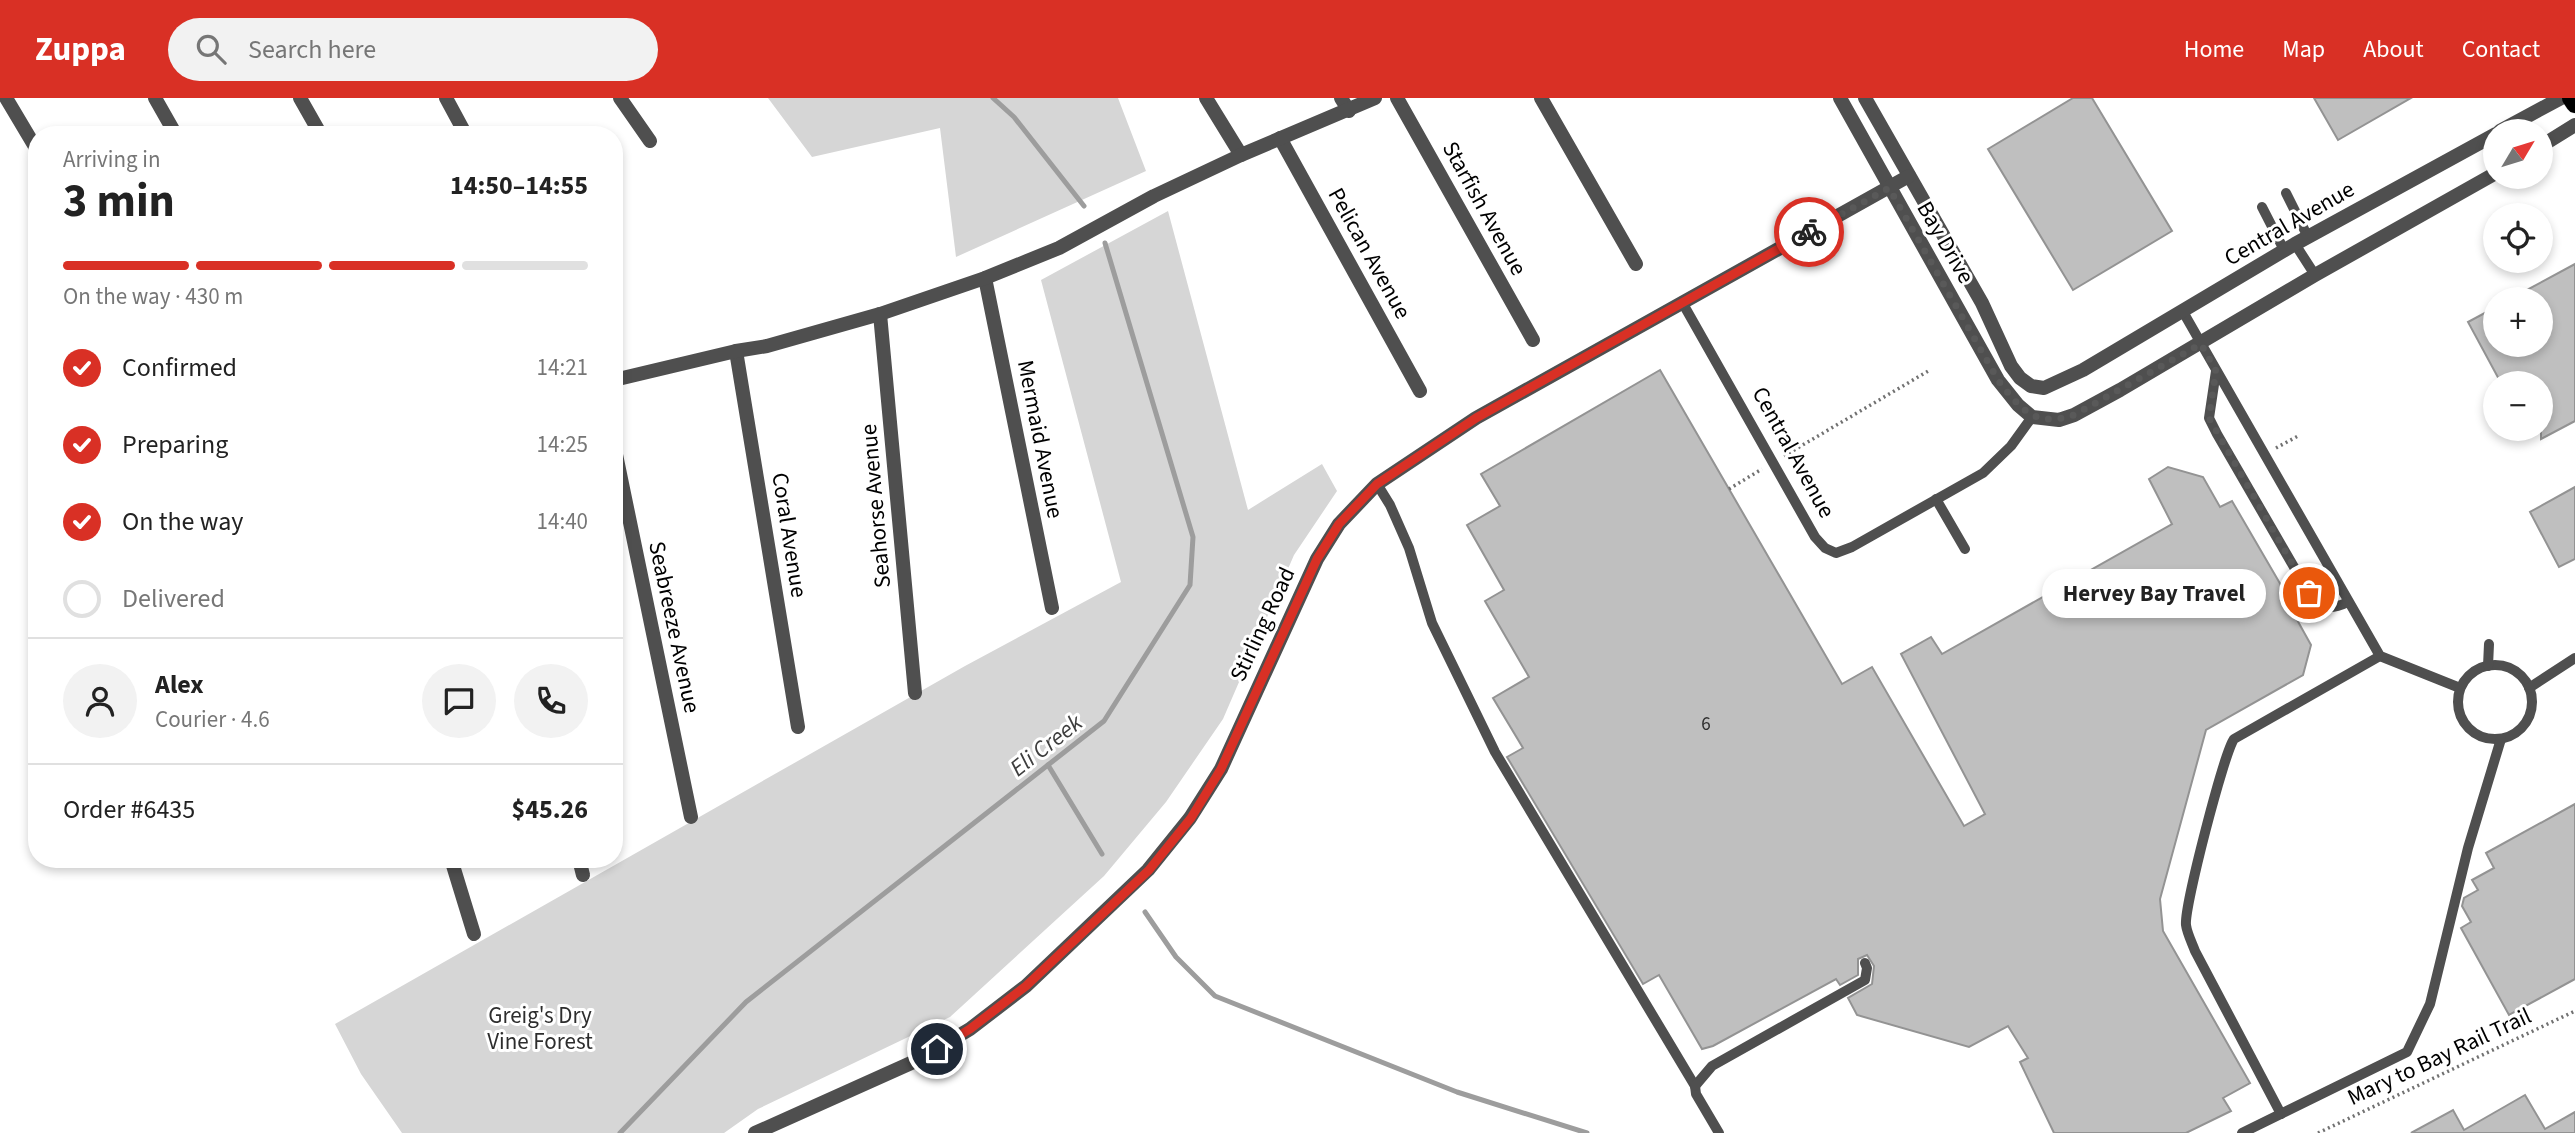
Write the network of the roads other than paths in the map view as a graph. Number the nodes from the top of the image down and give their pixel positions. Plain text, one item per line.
1 (6, 98) edge
2 (155, 98) edge
3 (300, 98) edge
4 (446, 98) edge
5 (620, 98) edge
6 (1206, 98) edge
7 (1375, 98) edge
8 (1397, 98) edge
9 (1541, 98) edge
10 (1840, 98) edge
11 (1865, 98) edge
12 (2561, 98) edge
13 (2571, 98) edge
14 (1345, 104) edge
15 (2575, 104) edge
16 (2522, 119) edge
17 (2575, 125) edge
18 (171, 126) edge
19 (316, 126) edge
20 (461, 126) edge
21 (28, 135) edge
22 (1280, 138) junction
23 (2553, 139) edge
24 (650, 141) dead end
25 (2483, 141) edge
26 (1241, 155) junction
27 (1909, 176) junction
28 (2483, 180) edge
29 (1889, 188) junction
30 (2286, 193) dead end
31 (2262, 207) dead end
32 (2296, 244) junction
33 (1636, 264) dead end
34 (2315, 275) junction
35 (985, 278) junction
36 (1682, 302) junction
37 (2182, 310) junction
38 (880, 314) junction
39 (1533, 340) dead end
40 (2201, 344) junction
41 (736, 351) junction
42 (2216, 371) junction
43 (623, 378) edge
44 (2031, 386) joint
45 (1420, 391) dead end
46 (2032, 417) junction
47 (1377, 484) junction
48 (623, 488) edge
49 (1936, 499) junction
50 (1965, 549) dead end
51 (2348, 602) junction
52 (1052, 608) dead end
53 (2489, 644) dead end
54 (2380, 656) junction
55 (2575, 658) edge
56 (2488, 666) junction
57 (2460, 688) junction
58 (2529, 688) junction
59 (915, 692) dead end
60 (798, 727) dead end
61 (2501, 738) junction
62 (691, 817) dead end
63 (454, 868) edge
64 (581, 868) edge
65 (583, 875) dead end
66 (474, 934) dead end
67 (1864, 962) dead end
68 (1695, 1086) junction
69 (833, 1098) junction
70 (2281, 1114) junction
71 (755, 1133) edge
72 (780, 1133) edge
73 (1718, 1133) edge
74 (2242, 1133) edge

1 - 21 street
2 - 18 street
3 - 19 street
4 - 20 street
5 - 24 street
6 - 26 street
7 - 14 street
8 - 39 street, Starfish Avenue
9 - 33 street
10 - 29 street, Bay Drive
11 - 27 street, Bay Drive
12 - 16 street
13 - 15 main road
14 - 22 street
17 - 23 street
22 - 26 street
22 - 45 street, Pelican Avenue
25 - 32 street, Central Avenue
26 - 35 street
27 - 29 street, Stirling Road
27 - 44 street, Bay Drive
28 - 34 street
29 - 36 street, Stirling Road
29 - 46 street, Bay Drive
30 - 32 lane
31 - 32 lane
32 - 34 lane
32 - 37 street, Central Avenue
34 - 40 street
35 - 38 street
35 - 52 street, Mermaid Avenue
36 - 47 street, Stirling Road
36 - 49 lane, Central Avenue
37 - 40 lane
37 - 44 street, Central Avenue
38 - 41 street
38 - 59 street, Seahorse Avenue
40 - 42 lane
40 - 46 street
41 - 43 street
41 - 60 street, Coral Avenue
42 - 51 lane
42 - 51 lane
46 - 49 lane, Central Avenue
47 - 68 lane
47 - 69 street, Stirling Road
48 - 62 street, Seabreeze Avenue
49 - 50 lane
51 - 54 lane
53 - 56 lane
54 - 57 lane
54 - 70 lane
55 - 58 lane
56 - 57 lane
56 - 58 lane
57 - 61 lane
58 - 61 lane
61 - 70 lane
63 - 66 street
64 - 65 street
67 - 68 lane
68 - 73 lane
69 - 71 street, Stirling Road
69 - 72 street, Stirling Road
70 - 74 lane

